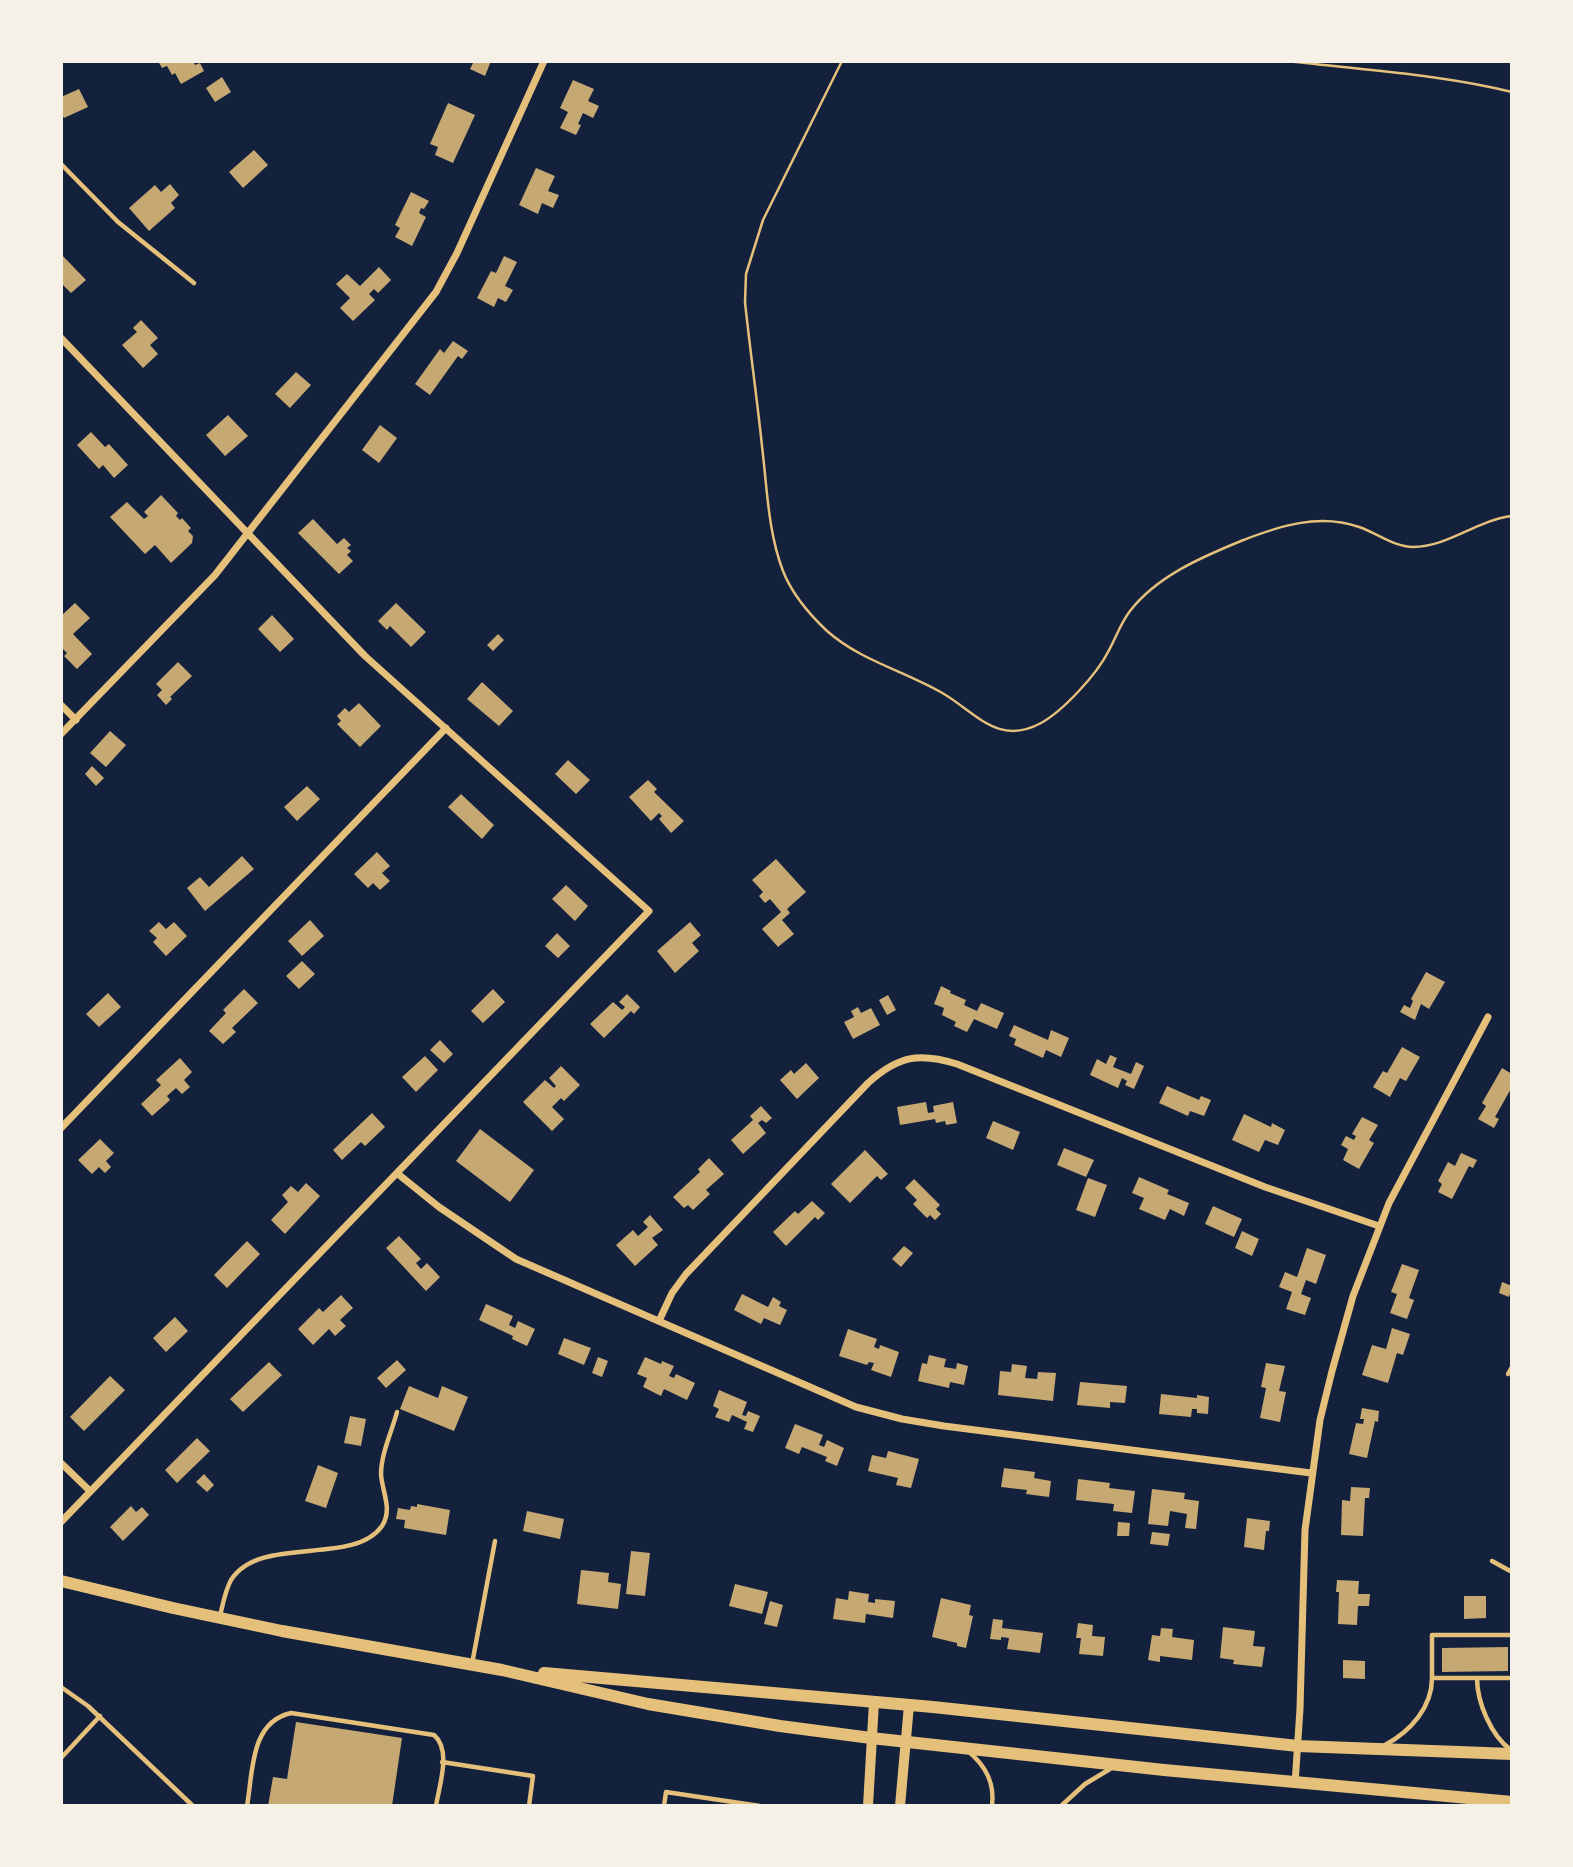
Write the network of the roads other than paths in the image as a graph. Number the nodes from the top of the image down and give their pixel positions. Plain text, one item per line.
1 (544, 61) edge
2 (61, 164) edge
3 (194, 283) dead end
4 (61, 338) edge
5 (248, 534) junction
6 (61, 705) edge
7 (76, 720) junction
8 (446, 729) junction
9 (61, 734) edge
10 (1488, 1017) dead end
11 (61, 1128) edge
12 (398, 1174) junction
13 (1379, 1226) junction
14 (659, 1321) junction
15 (1512, 1367) edge
16 (1508, 1374) dead end
17 (397, 1412) dead end
18 (61, 1464) edge
19 (1311, 1473) junction
20 (90, 1491) junction
21 (61, 1521) edge
22 (495, 1541) dead end
23 (1492, 1561) dead end
24 (1512, 1572) edge
25 (61, 1581) edge
26 (219, 1618) junction
27 (1512, 1635) edge
28 (472, 1665) junction
29 (502, 1670) junction
30 (1432, 1678) junction
31 (1476, 1678) junction
32 (1512, 1678) edge
33 (61, 1687) edge
34 (874, 1702) junction
35 (909, 1704) junction
36 (100, 1716) junction
37 (871, 1738) junction
38 (906, 1742) junction
39 (1298, 1746) junction
40 (964, 1749) junction
41 (1375, 1750) junction
42 (1512, 1752) edge
43 (61, 1758) edge
44 (443, 1762) junction
45 (1119, 1766) junction
46 (1295, 1784) junction
47 (1512, 1802) edge
48 (193, 1806) edge
49 (247, 1806) edge
50 (436, 1806) edge
51 (529, 1806) edge
52 (664, 1806) edge
53 (760, 1806) edge
54 (868, 1806) edge
55 (900, 1806) edge
56 (992, 1806) edge
57 (1061, 1806) edge

1 - 5 street
2 - 3 lane
4 - 5 street
5 - 7 street
5 - 8 street
6 - 7 street
7 - 9 street
8 - 11 street
8 - 12 street
10 - 13 street
12 - 14 street
12 - 20 street
13 - 14 street
13 - 19 street
14 - 19 street
15 - 16 lane
17 - 26 lane
18 - 20 street
19 - 39 street
20 - 21 street
22 - 28 lane
23 - 24 lane
25 - 26 main road
26 - 28 main road
27 - 30 lane
28 - 29 main road
29 - 34 main road
29 - 37 main road
30 - 31 lane
30 - 41 lane
31 - 32 lane
31 - 42 lane
33 - 36 lane
34 - 35 main road
34 - 37 street
35 - 38 street
35 - 39 main road
36 - 43 lane
36 - 48 lane
37 - 38 main road
37 - 54 street
38 - 40 main road
38 - 55 street
39 - 41 main road
39 - 46 street
40 - 45 main road
40 - 56 lane
41 - 42 main road
44 - 49 lane
44 - 50 lane
44 - 51 lane
45 - 46 main road
45 - 57 lane
46 - 47 main road
52 - 53 lane

